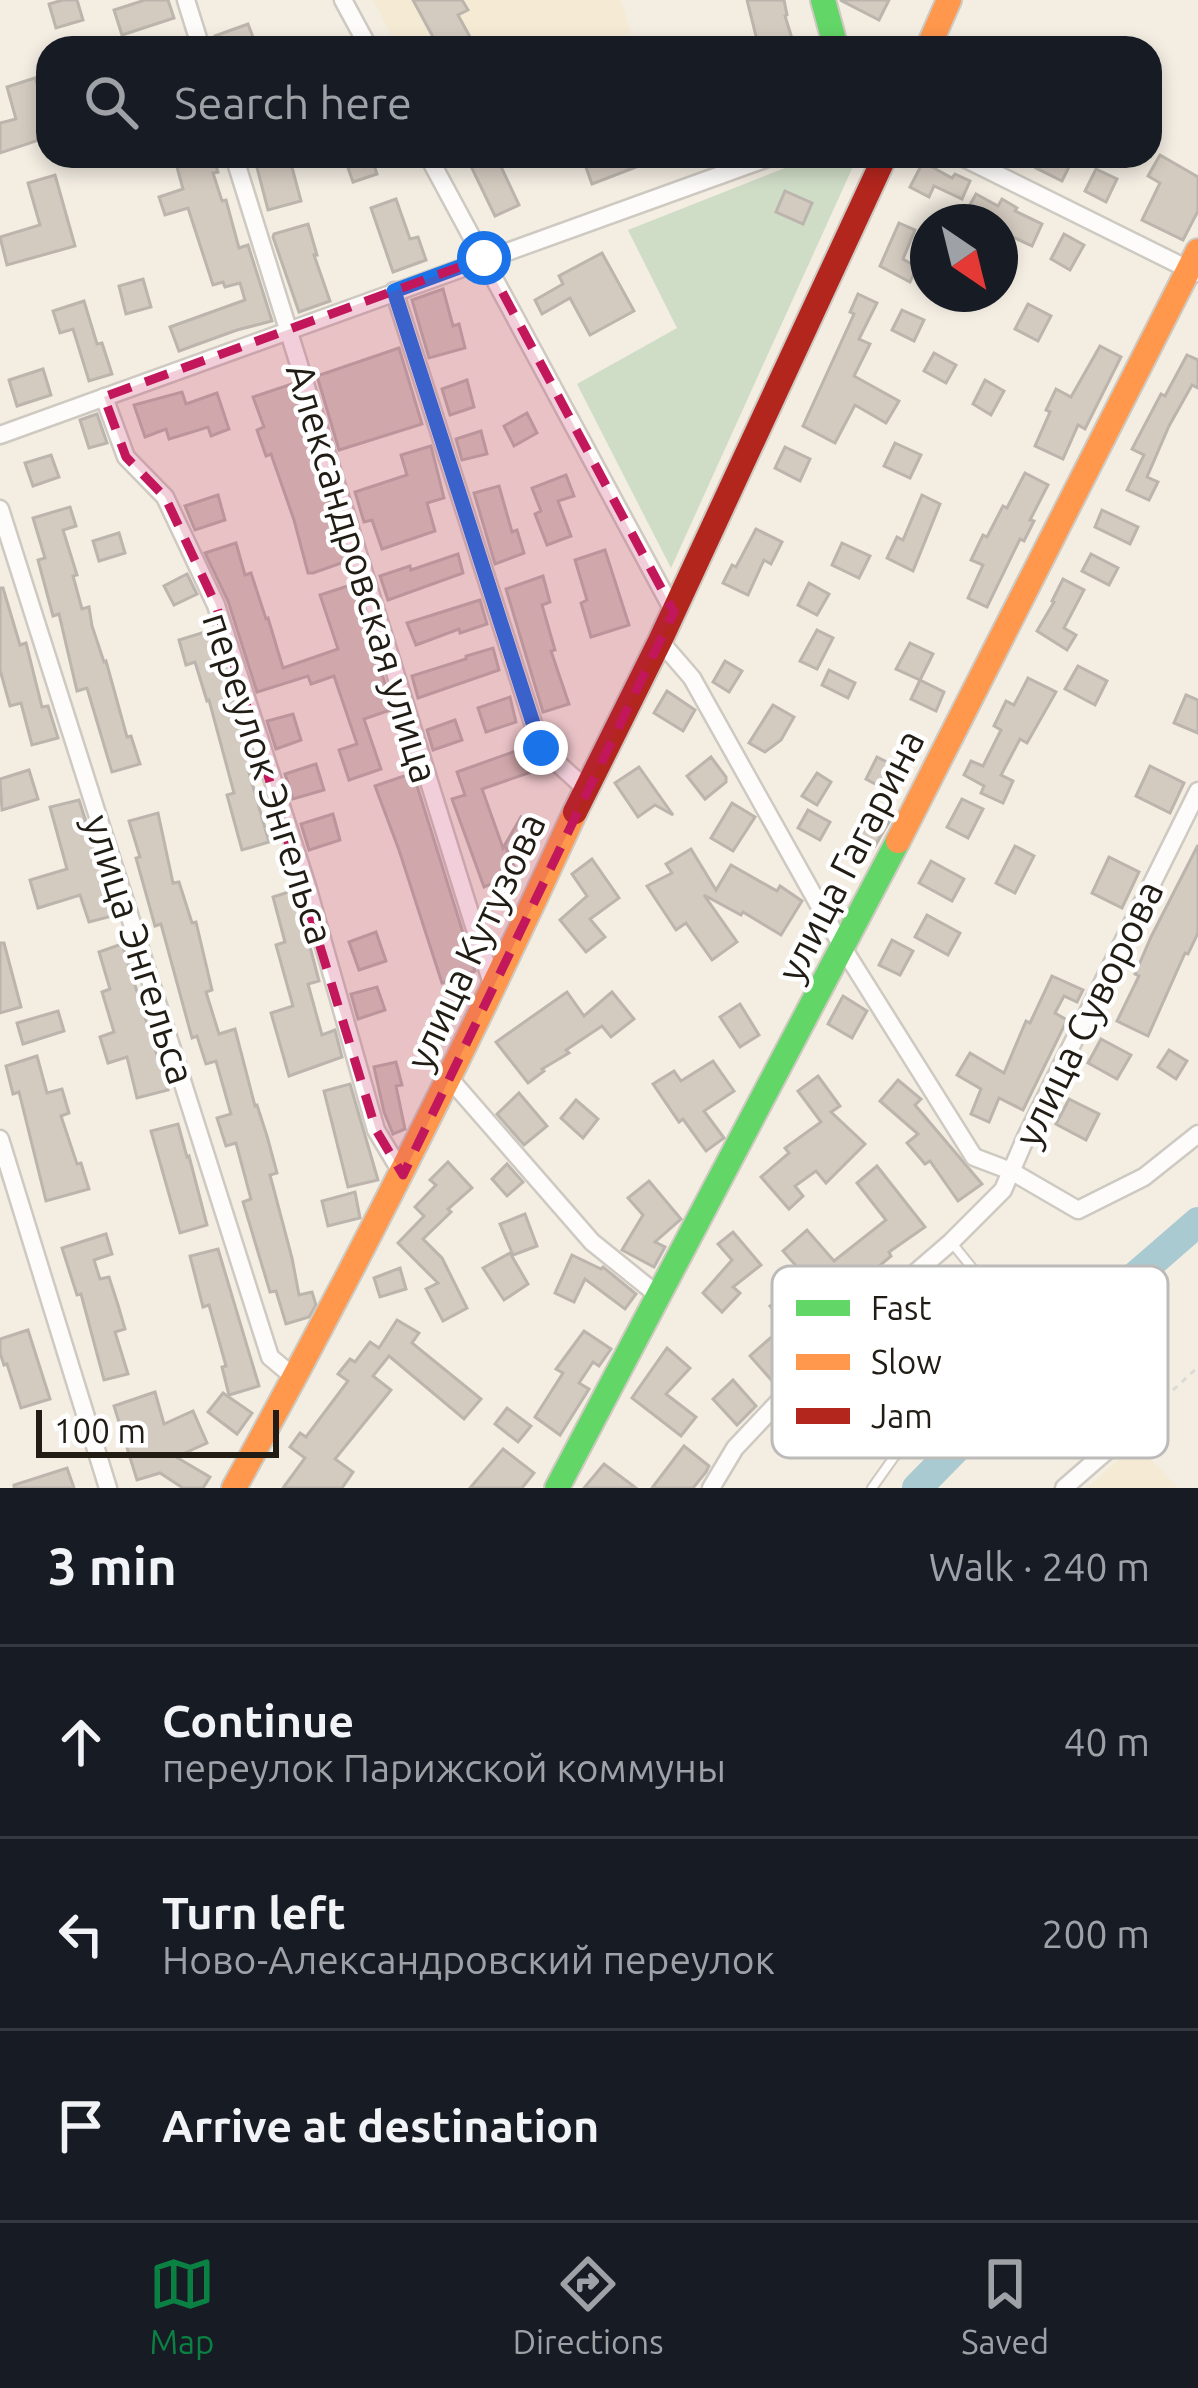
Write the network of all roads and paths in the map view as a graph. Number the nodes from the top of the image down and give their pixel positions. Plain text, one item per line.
1 (186, 0) edge
2 (343, 0) edge
3 (823, 0) edge
4 (950, 0) edge
5 (197, 36) edge
6 (362, 36) edge
7 (833, 36) edge
8 (934, 36) edge
9 (238, 168) edge
10 (435, 168) edge
11 (739, 168) edge
12 (879, 168) edge
13 (986, 168) edge
14 (484, 258) junction
15 (1195, 265) edge
16 (394, 291) junction
17 (287, 330) junction
18 (104, 397) junction
19 (0, 435) edge
20 (0, 509) edge
21 (674, 612) junction
22 (660, 641) junction
23 (586, 789) junction
24 (1198, 791) edge
25 (843, 948) junction
26 (494, 989) junction
27 (450, 1079) junction
28 (1198, 1134) edge
29 (0, 1139) edge
30 (1011, 1172) junction
31 (403, 1175) junction
32 (951, 1242) junction
33 (923, 1266) edge
34 (970, 1266) edge
35 (659, 1296) junction
36 (1198, 1367) edge
37 (295, 1378) junction
38 (1168, 1395) edge
39 (772, 1409) edge
40 (893, 1458) edge
41 (1098, 1458) edge
42 (108, 1488) edge
43 (234, 1488) edge
44 (557, 1488) edge
45 (710, 1488) edge
46 (872, 1488) edge
47 (1064, 1488) edge

1 - 5 street
2 - 6 street
3 - 7 main road
4 - 8 main road
9 - 17 street, Александровская улица
10 - 14 street
11 - 14 street
12 - 21 main road, улица Кутузова
13 - 15 street
14 - 16 street
14 - 21 street
15 - 25 main road, улица Гагарина
16 - 17 street
16 - 23 street
17 - 18 street
17 - 26 street, Александровская улица
18 - 19 street
18 - 31 street, переулок Энгельса
20 - 37 street, улица Энгельса
21 - 22 main road, улица Кутузова
22 - 23 main road, улица Кутузова
22 - 25 street
23 - 26 main road, улица Кутузова
24 - 30 street, улица Суворова
25 - 30 street
25 - 35 main road, улица Гагарина
26 - 27 main road, улица Кутузова
27 - 31 main road, улица Кутузова
27 - 35 street
28 - 30 street
29 - 42 street
30 - 32 street, улица Суворова
31 - 37 main road, улица Кутузова
32 - 33 street, улица Суворова
32 - 34 lane
35 - 44 main road, улица Гагарина
36 - 38 path
37 - 43 main road, улица Кутузова
39 - 45 street, улица Суворова
40 - 46 lane
41 - 47 street

